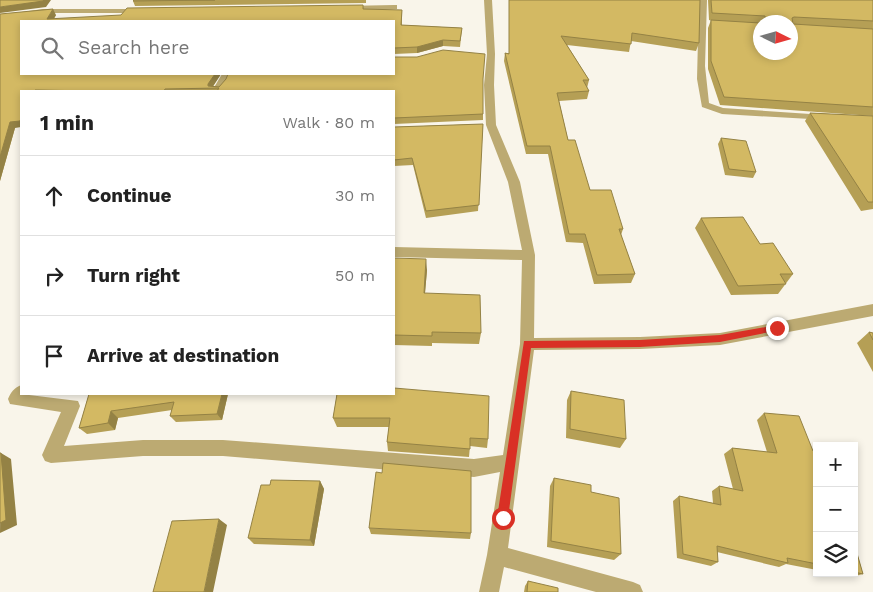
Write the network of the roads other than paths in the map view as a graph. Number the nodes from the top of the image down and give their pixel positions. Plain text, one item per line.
1 (488, 0) edge
2 (703, 0) edge
3 (394, 7) dead end
4 (335, 8) edge
5 (150, 11) edge
6 (0, 17) edge
7 (226, 75) edge
8 (217, 90) edge
9 (835, 119) edge
10 (395, 252) edge
11 (529, 255) junction
12 (873, 310) edge
13 (527, 344) junction
14 (20, 393) edge
15 (511, 462) junction
16 (497, 555) junction
17 (489, 592) edge
18 (633, 592) edge

1 - 11 street
2 - 9 street
3 - 4 street
5 - 6 street
7 - 8 street
10 - 11 street
11 - 13 street
12 - 13 street
13 - 15 street
14 - 15 street
15 - 16 street
16 - 17 street
16 - 18 street

